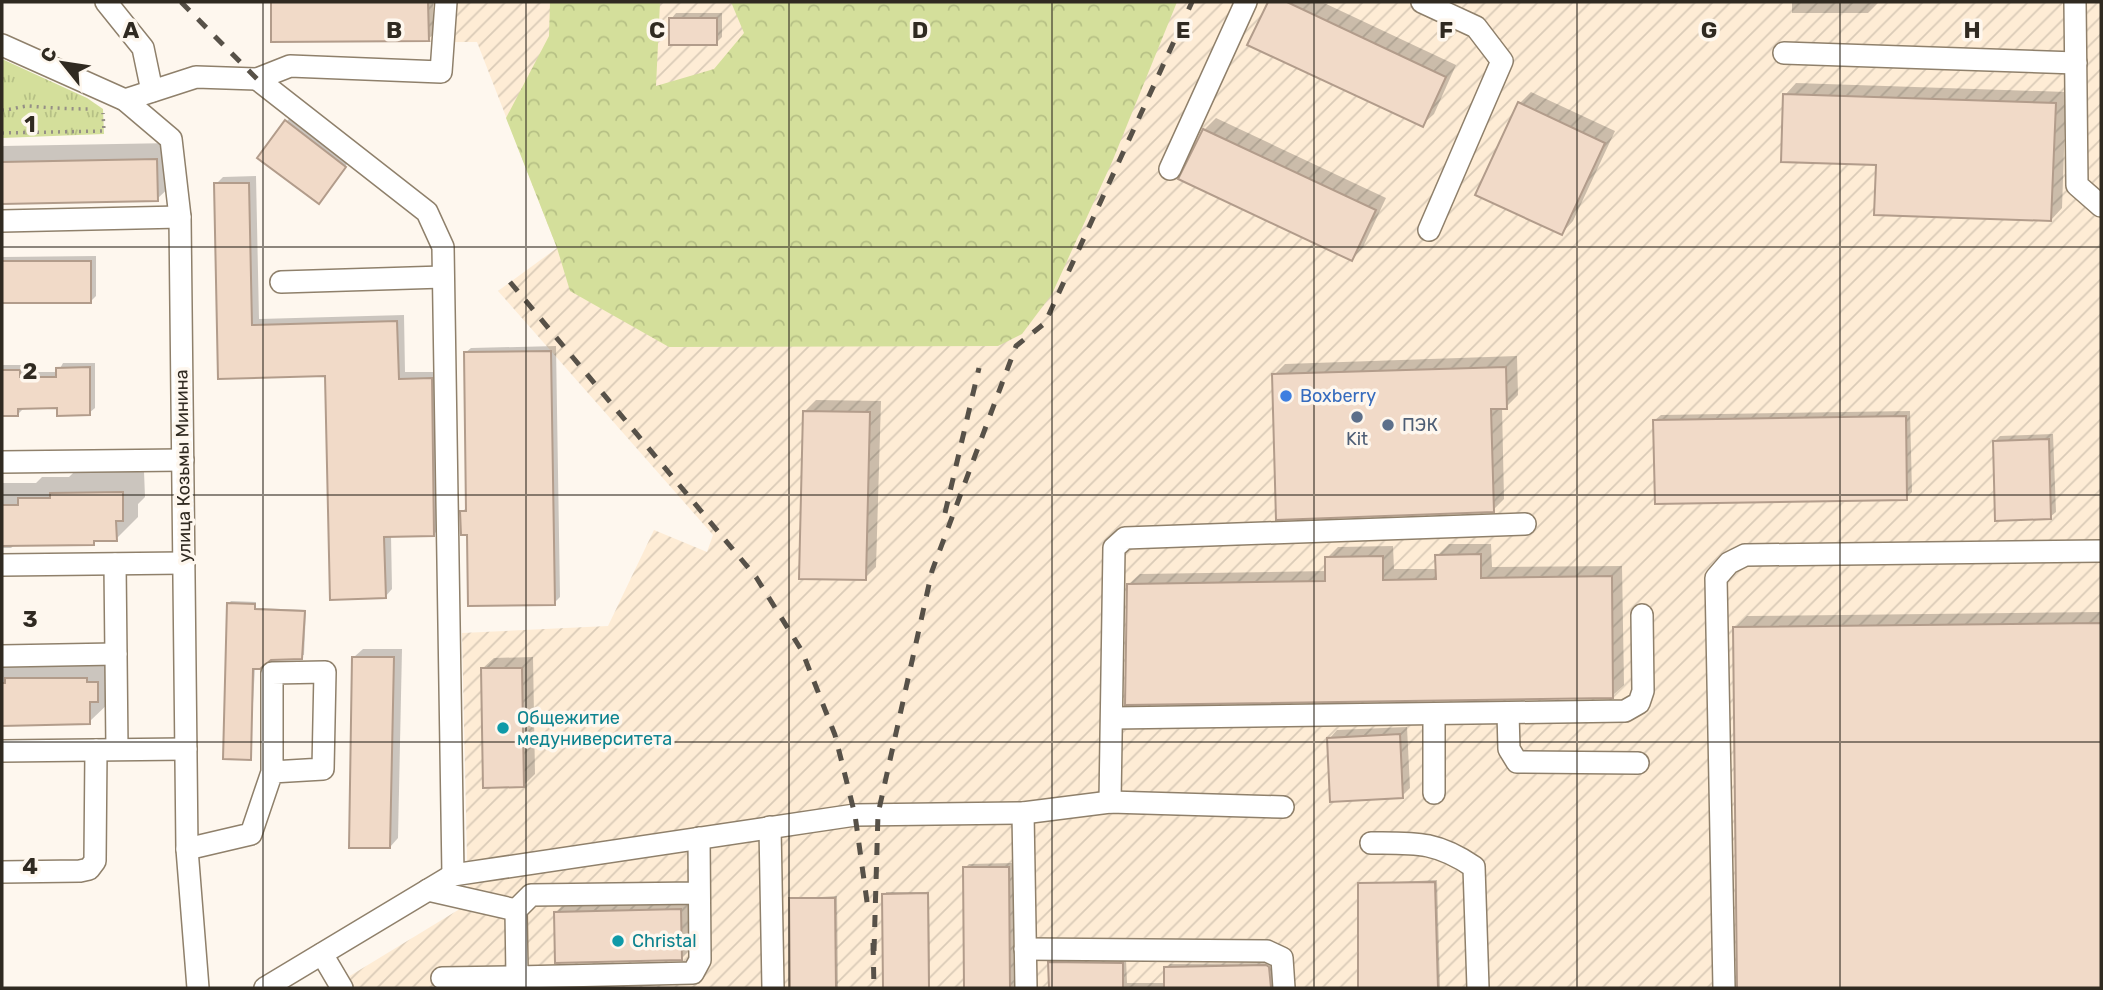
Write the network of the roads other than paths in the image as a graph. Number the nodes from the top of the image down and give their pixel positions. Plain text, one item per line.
1 (106, 2) edge
2 (446, 2) edge
3 (1246, 2) edge
4 (1422, 2) edge
5 (2075, 2) edge
6 (2, 45) edge
7 (1784, 54) dead end
8 (2076, 63) junction
9 (257, 79) junction
10 (152, 91) junction
11 (125, 100) junction
12 (1170, 169) dead end
13 (2101, 206) edge
14 (180, 217) junction
15 (2, 221) edge
16 (1429, 230) dead end
17 (443, 277) junction
18 (281, 282) dead end
19 (183, 460) junction
20 (2, 462) edge
21 (1525, 524) dead end
22 (2101, 551) edge
23 (184, 563) junction
24 (115, 564) junction
25 (2, 565) edge
26 (1642, 615) dead end
27 (116, 654) junction
28 (2, 656) edge
29 (1508, 713) junction
30 (1434, 714) junction
31 (1113, 719) junction
32 (186, 748) junction
33 (106, 749) junction
34 (2, 751) edge
35 (1638, 763) dead end
36 (272, 772) junction
37 (1434, 793) dead end
38 (1110, 802) junction
39 (1283, 807) dead end
40 (1023, 813) junction
41 (770, 827) junction
42 (699, 838) junction
43 (1371, 843) dead end
44 (187, 849) junction
45 (2, 872) edge
46 (453, 874) junction
47 (428, 890) junction
48 (699, 893) junction
49 (516, 910) junction
50 (1025, 949) junction
51 (322, 954) junction
52 (517, 977) junction
53 (442, 978) dead end
54 (198, 988) edge
55 (265, 988) edge
56 (342, 988) edge
57 (773, 988) edge
58 (1026, 988) edge
59 (1284, 988) edge
60 (1478, 988) edge
61 (1724, 988) edge

1 - 10 street
2 - 9 street
3 - 12 street
4 - 16 street
5 - 8 street
6 - 11 street, улица Козьмы Минина
7 - 8 street
8 - 13 street
9 - 10 street
9 - 17 street
10 - 11 street
11 - 14 street, улица Козьмы Минина
14 - 15 street
14 - 19 street, улица Козьмы Минина
17 - 18 street
17 - 46 street
19 - 20 street
19 - 23 street, улица Козьмы Минина
21 - 31 street
22 - 61 street
23 - 24 street
23 - 32 street, улица Козьмы Минина
24 - 25 street
24 - 27 street
26 - 29 street
27 - 28 street
27 - 33 street
29 - 30 street
29 - 35 street
30 - 31 street
30 - 37 street
31 - 38 street
32 - 33 street
32 - 44 street, улица Козьмы Минина
33 - 34 street
33 - 45 street
36 - 36 street
36 - 44 street
38 - 39 street
38 - 40 street
40 - 41 street
40 - 50 street
41 - 42 street
41 - 57 street
42 - 46 street
42 - 48 street
43 - 60 street
44 - 54 street, улица Козьмы Минина
46 - 47 street
47 - 49 street
47 - 51 street
48 - 49 street
48 - 52 street
49 - 52 street
50 - 58 street
50 - 59 street
51 - 55 street
51 - 56 street
52 - 53 street

